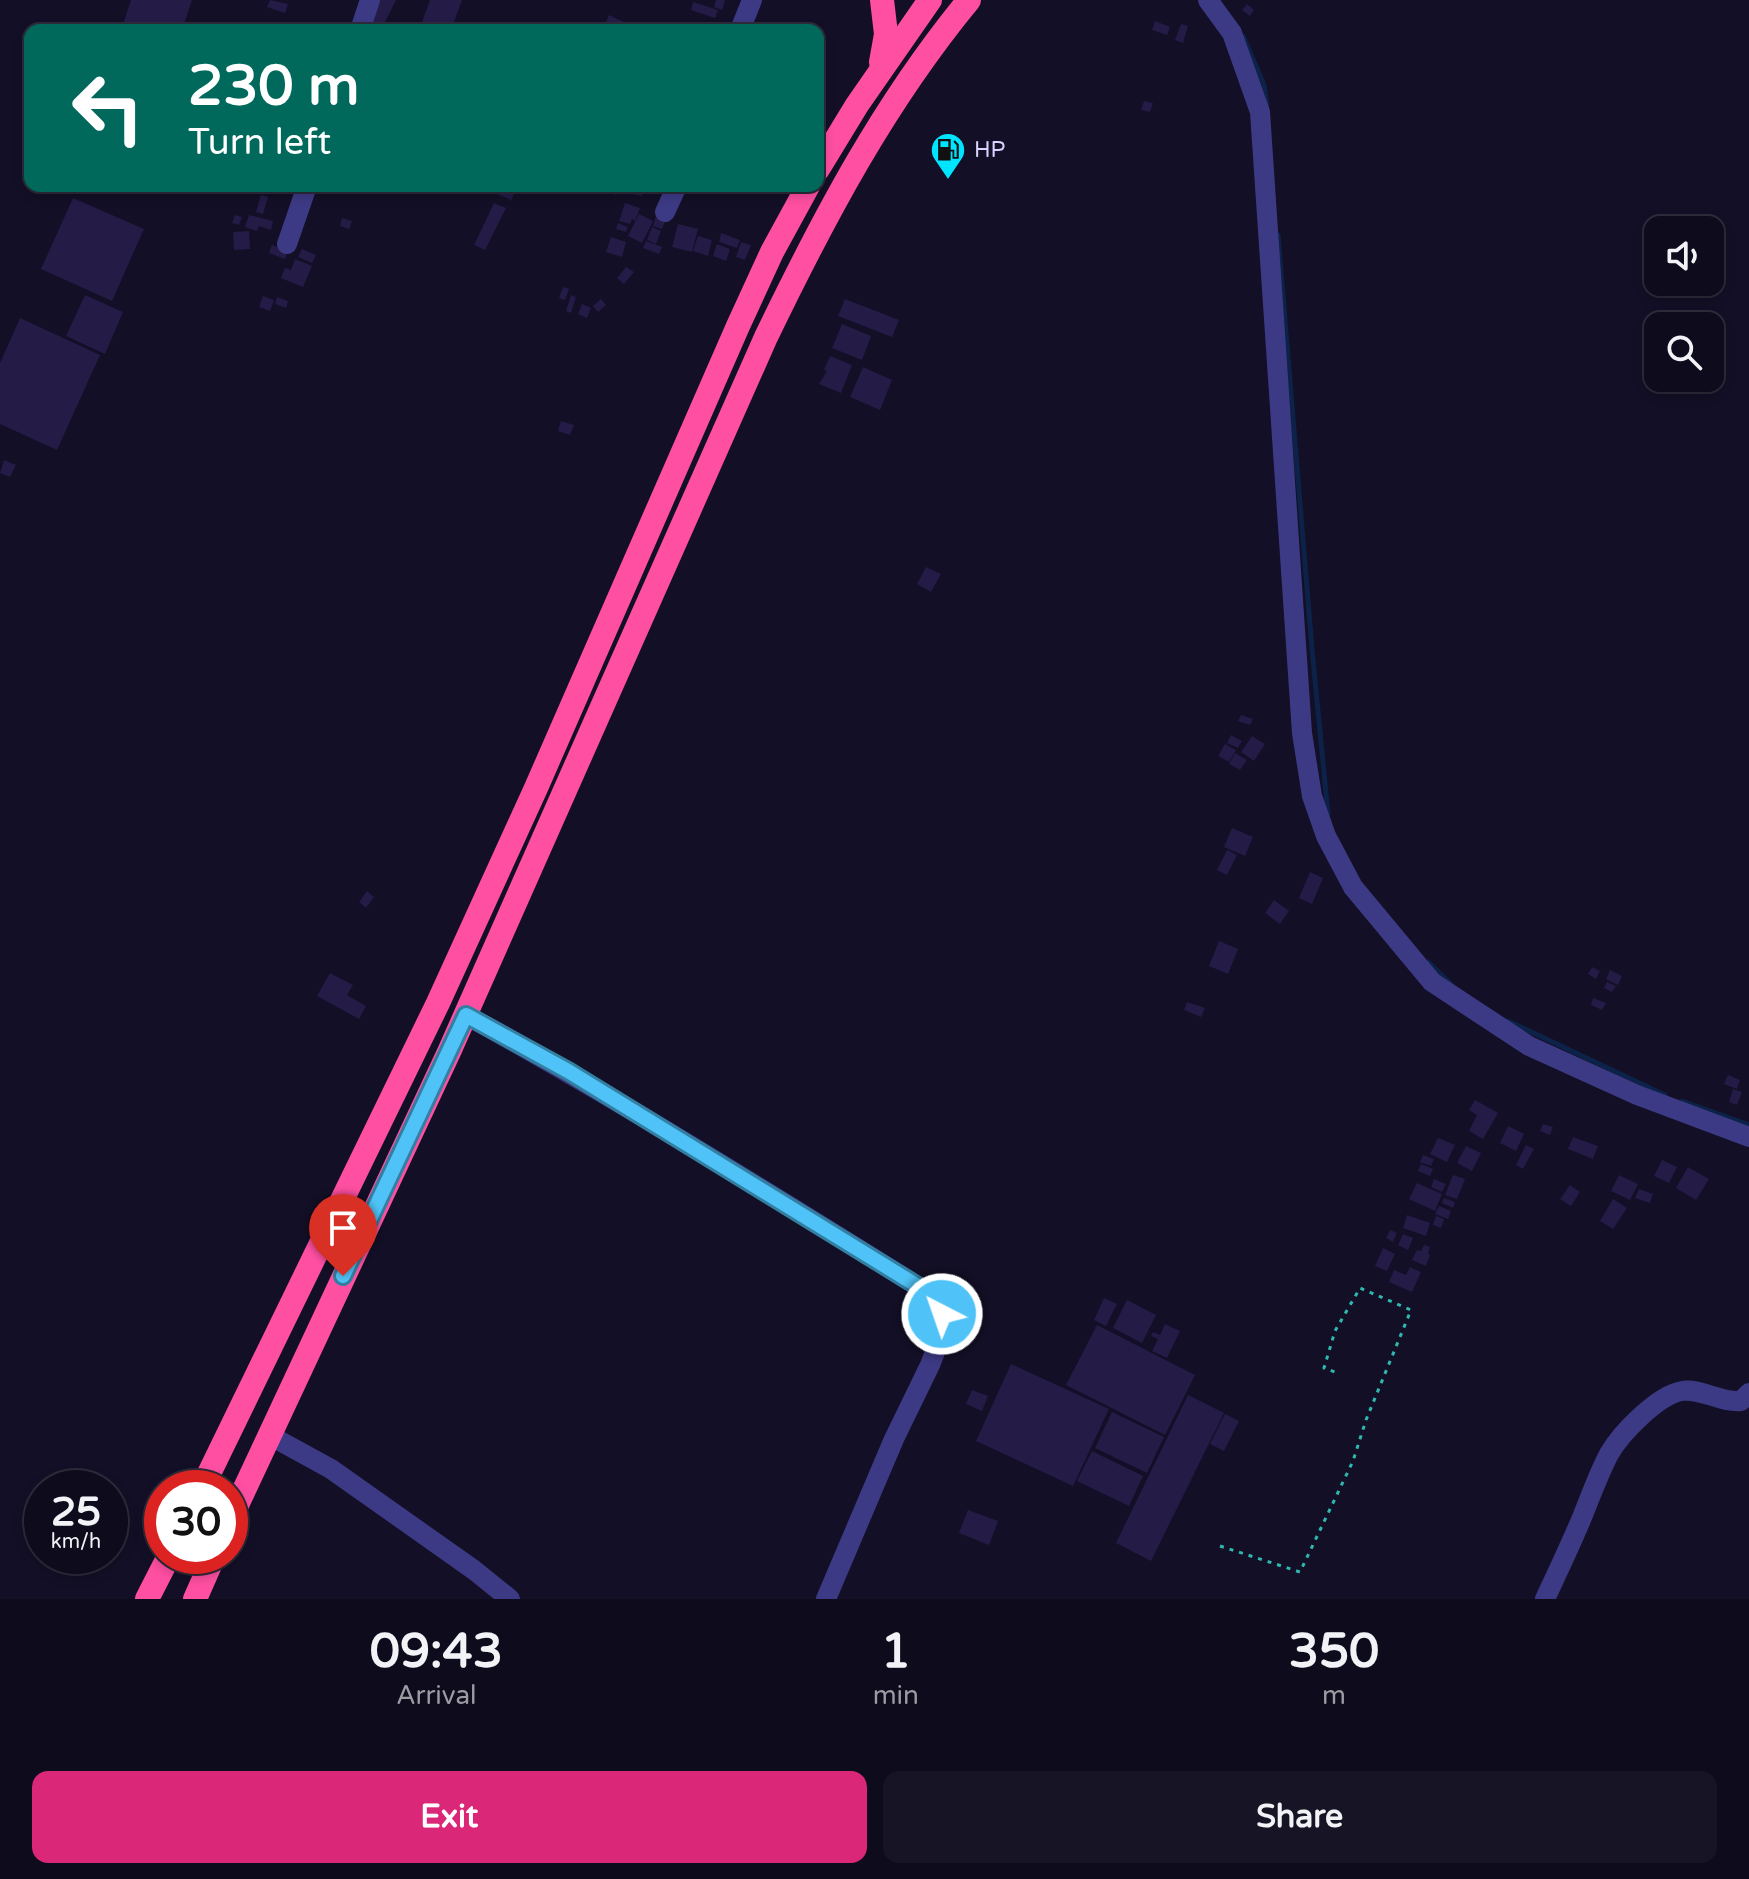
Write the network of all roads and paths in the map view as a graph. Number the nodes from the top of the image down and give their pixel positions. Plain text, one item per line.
1 (370, 0) edge
2 (752, 0) edge
3 (882, 0) edge
4 (930, 0) edge
5 (969, 0) edge
6 (1208, 0) edge
7 (362, 24) edge
8 (742, 24) edge
9 (879, 72) junction
10 (824, 159) edge
11 (305, 192) edge
12 (674, 192) edge
13 (805, 192) edge
14 (665, 212) dead end
15 (287, 244) dead end
16 (466, 1015) junction
17 (1749, 1137) edge
18 (1335, 1372) dead end
19 (1749, 1393) edge
20 (269, 1435) junction
21 (211, 1470) edge
22 (248, 1481) edge
23 (1220, 1546) dead end
24 (160, 1574) edge
25 (206, 1574) edge
26 (147, 1599) edge
27 (195, 1599) edge
28 (510, 1599) edge
29 (826, 1599) edge
30 (1545, 1599) edge

1 - 7 street
2 - 8 street
3 - 9 highway
4 - 9 highway
5 - 16 highway
6 - 17 street
9 - 10 highway
11 - 15 street
12 - 14 street
13 - 21 highway
16 - 20 highway
16 - 29 street
18 - 23 path
19 - 30 street
20 - 22 highway
20 - 28 street
24 - 26 highway
25 - 27 highway

